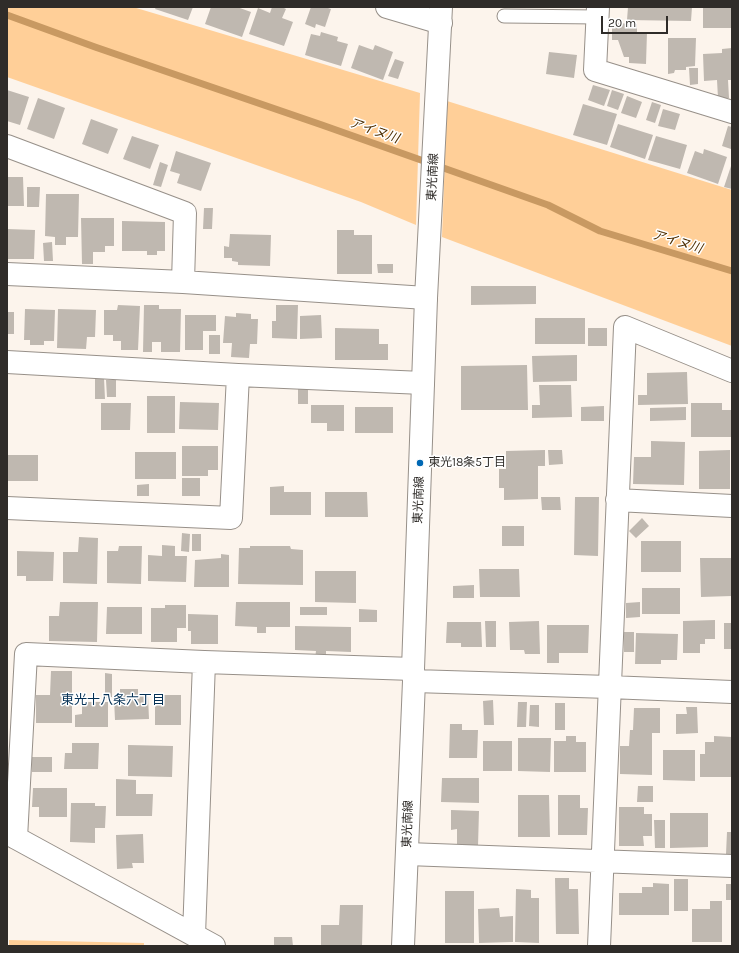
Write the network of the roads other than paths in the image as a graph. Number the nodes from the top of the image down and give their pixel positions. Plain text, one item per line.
1 (387, 7) edge
2 (598, 12) edge
3 (441, 15) edge
4 (504, 16) dead end
5 (732, 112) edge
6 (7, 146) edge
7 (7, 274) edge
8 (183, 282) junction
9 (426, 298) junction
10 (7, 362) edge
11 (732, 371) edge
12 (238, 375) junction
13 (423, 383) junction
14 (618, 500) junction
15 (732, 506) edge
16 (7, 508) edge
17 (204, 662) junction
18 (413, 675) junction
19 (609, 687) junction
20 (732, 692) edge
21 (12, 835) edge
22 (407, 854) junction
23 (602, 861) junction
24 (732, 866) edge
25 (194, 935) junction
26 (214, 946) edge
27 (403, 946) edge
28 (599, 946) edge

1 - 3 street
2 - 4 lane
2 - 5 street
3 - 9 street, 東光南線
6 - 8 street
7 - 8 street
8 - 9 street
9 - 13 street, 東光南線
10 - 12 street
11 - 14 street
12 - 13 street
12 - 16 street
13 - 18 street, 東光南線
14 - 15 street
14 - 19 street
17 - 18 street
17 - 21 street
17 - 25 street
18 - 19 street
18 - 22 street, 東光南線
19 - 20 street
19 - 23 street
21 - 25 street
22 - 23 street
22 - 27 street, 東光南線
23 - 24 street
23 - 28 street
25 - 26 street

